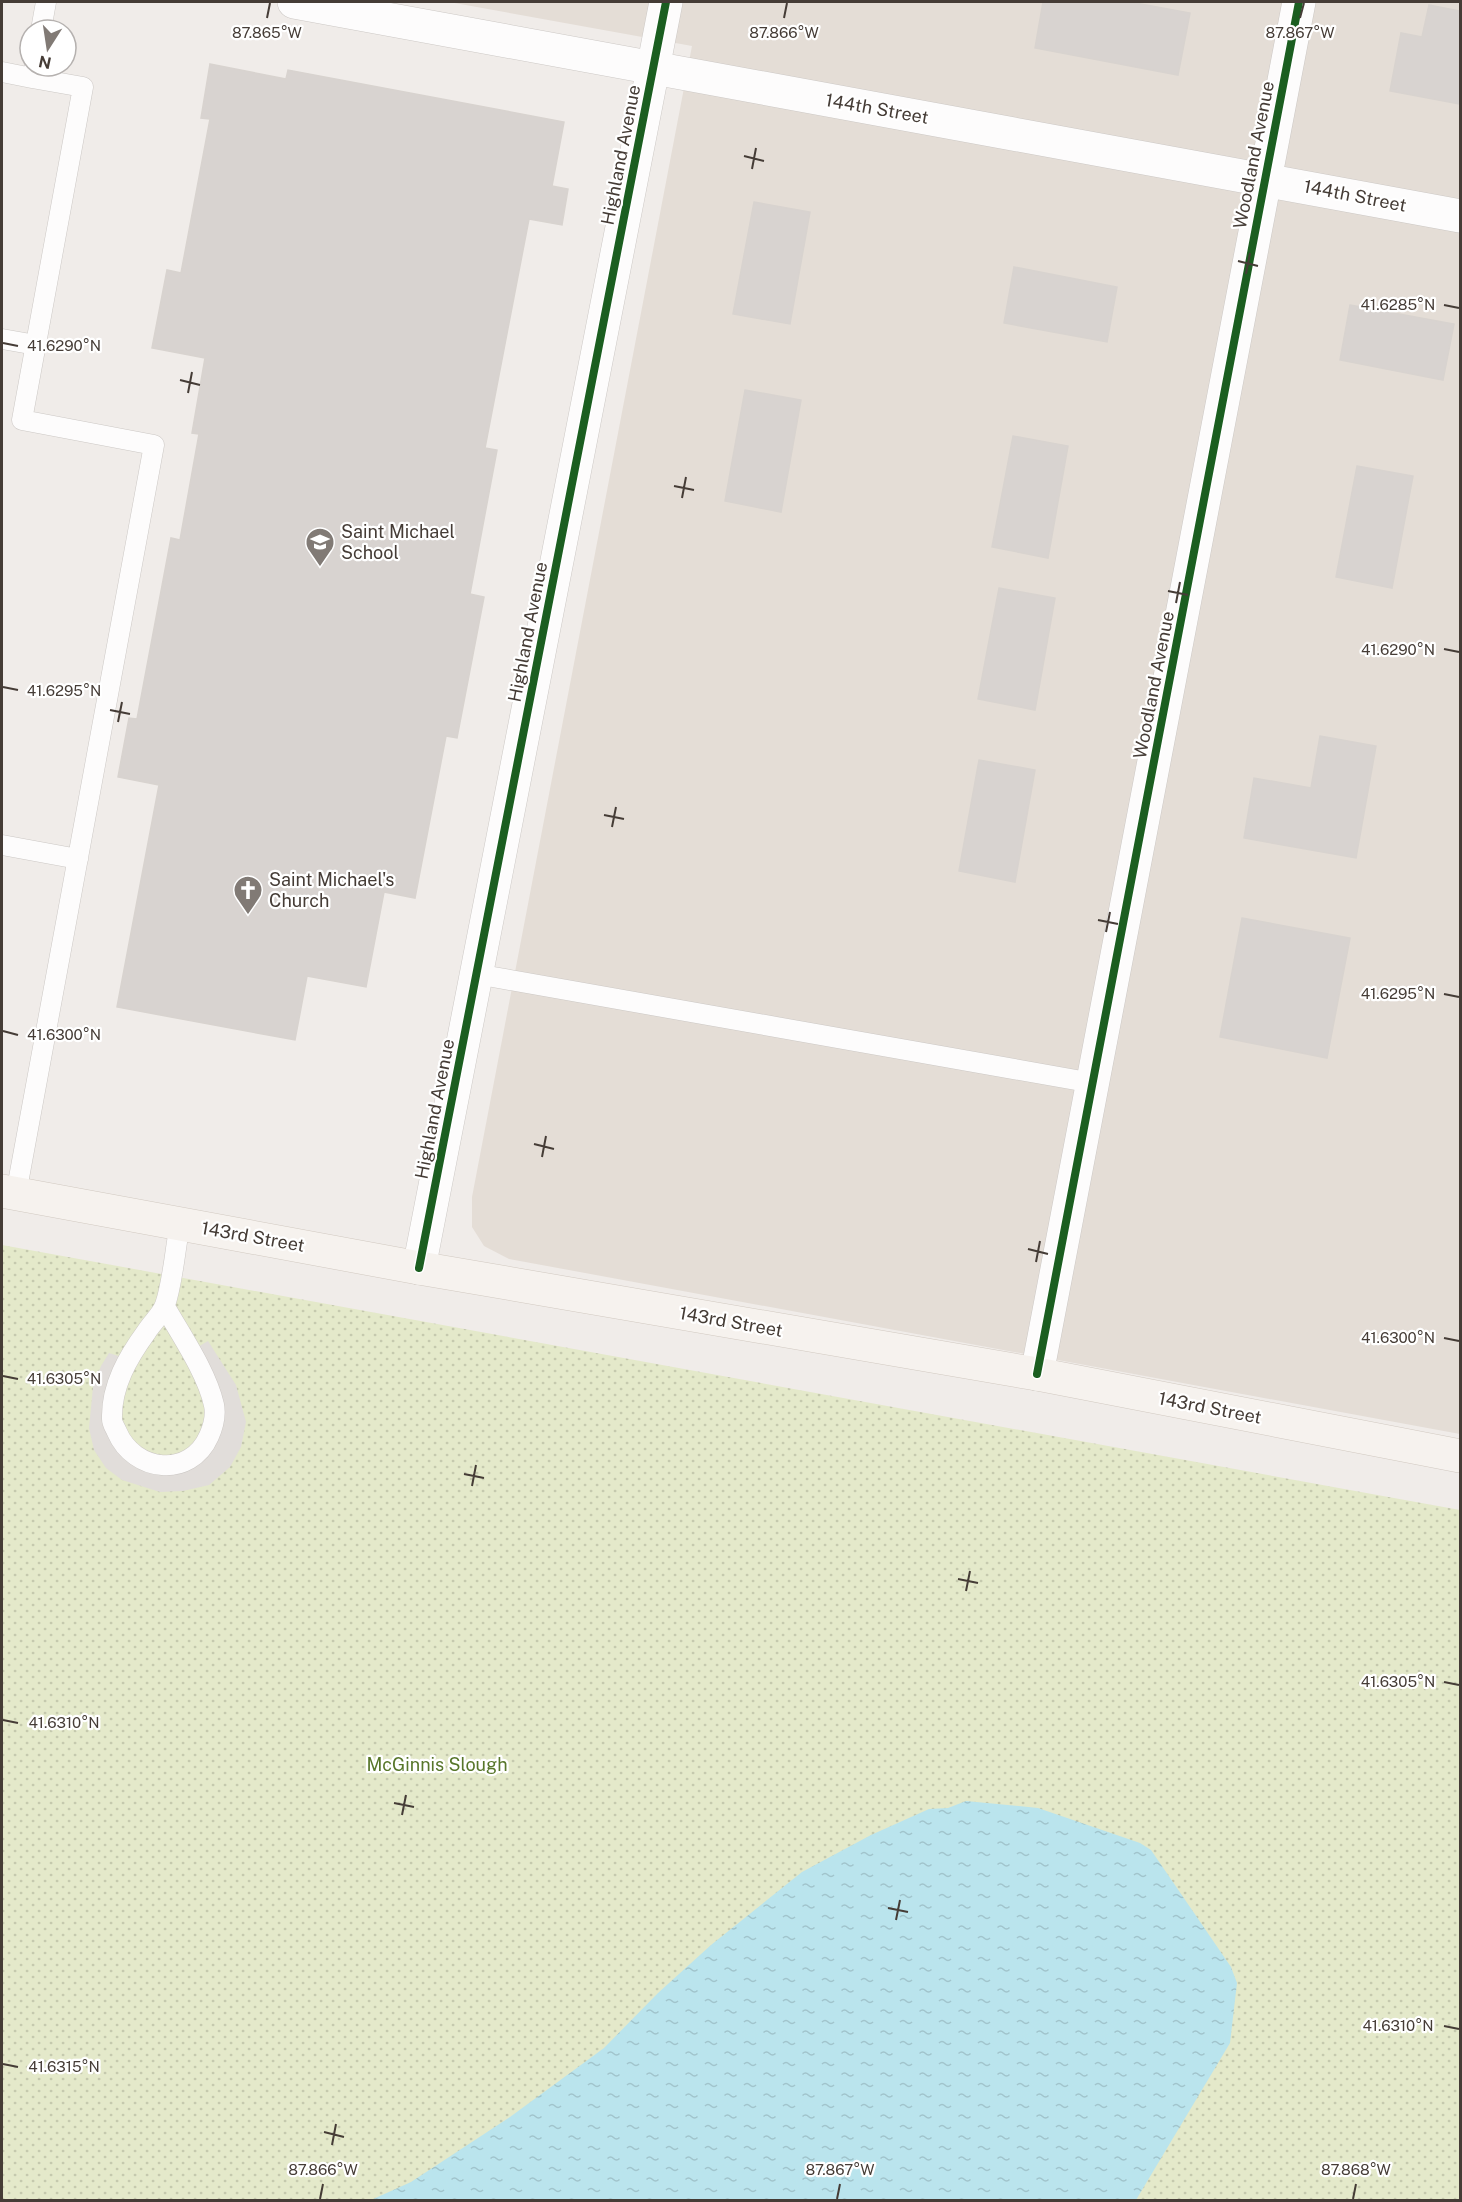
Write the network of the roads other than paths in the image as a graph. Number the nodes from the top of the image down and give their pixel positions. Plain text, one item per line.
1 (46, 2) edge
2 (294, 2) edge
3 (666, 2) edge
4 (1299, 2) edge
5 (43, 18) edge
6 (653, 69) junction
7 (2, 72) edge
8 (18, 72) edge
9 (54, 78) edge
10 (1265, 179) junction
11 (1461, 216) edge
12 (2, 339) edge
13 (36, 345) junction
14 (2, 845) edge
15 (78, 859) junction
16 (476, 974) junction
17 (1093, 1083) junction
18 (9, 1193) edge
19 (180, 1224) junction
20 (419, 1268) junction
21 (165, 1307) junction
22 (1037, 1374) junction
23 (1461, 1456) edge

1 - 5 lane
2 - 6 street, 144th Street
3 - 6 street, Highland Avenue
4 - 10 street, Woodland Avenue
6 - 10 street, 144th Street
6 - 16 street, Highland Avenue
7 - 8 lane
9 - 13 lane
10 - 11 street, 144th Street
10 - 17 street, Woodland Avenue
12 - 13 lane
13 - 15 lane
14 - 15 lane
15 - 18 lane
16 - 17 lane
16 - 20 street, Highland Avenue
17 - 22 street, Woodland Avenue
18 - 19 main road, 143rd Street
19 - 20 main road, 143rd Street
19 - 21 lane
20 - 22 main road, 143rd Street
21 - 21 lane
22 - 23 main road, 143rd Street

